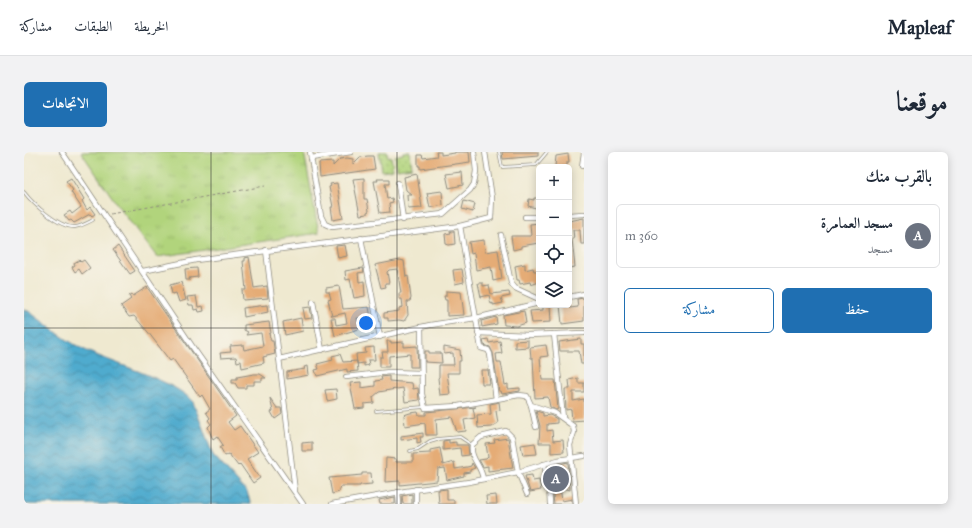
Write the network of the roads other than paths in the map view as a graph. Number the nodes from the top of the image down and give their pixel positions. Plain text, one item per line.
1 (62, 152) edge
2 (310, 152) edge
3 (351, 152) edge
4 (474, 152) edge
5 (485, 152) edge
6 (499, 152) edge
7 (547, 152) edge
8 (584, 154) edge
9 (311, 158) junction
10 (582, 166) dead end
11 (398, 183) dead end
12 (24, 192) edge
13 (584, 214) edge
14 (572, 216) edge
15 (536, 217) edge
16 (525, 218) dead end
17 (93, 220) dead end
18 (403, 220) junction
19 (460, 226) junction
20 (501, 235) dead end
21 (362, 238) junction
22 (266, 250) junction
23 (143, 271) junction
24 (584, 294) edge
25 (572, 296) edge
26 (536, 298) edge
27 (313, 302) dead end
28 (536, 304) edge
29 (476, 318) junction
30 (421, 327) junction
31 (478, 332) junction
32 (584, 333) edge
33 (554, 334) junction
34 (380, 337) junction
35 (322, 350) junction
36 (279, 359) junction
37 (421, 373) junction
38 (346, 377) dead end
39 (496, 399) junction
40 (531, 405) junction
41 (424, 407) junction
42 (376, 411) dead end
43 (563, 418) junction
44 (536, 427) dead end
45 (472, 445) junction
46 (410, 451) dead end
47 (584, 456) edge
48 (570, 458) junction
49 (544, 464) junction
50 (518, 472) junction
51 (483, 479) junction
52 (416, 489) junction
53 (398, 492) junction
54 (295, 493) junction
55 (528, 494) dead end
56 (303, 504) edge
57 (332, 504) edge
58 (399, 504) edge
59 (416, 504) edge
60 (550, 504) edge
61 (576, 504) edge

1 - 23 street
2 - 9 street
3 - 9 street
4 - 18 street
5 - 19 street
6 - 7 lane
8 - 10 street
9 - 18 street
11 - 18 street
12 - 17 lane
13 - 14 street
15 - 16 street
19 - 21 street
19 - 29 street
20 - 26 street
21 - 22 street
21 - 34 street
22 - 23 street
22 - 36 street
23 - 54 street
24 - 25 street
27 - 35 street
28 - 29 street
29 - 30 street
29 - 31 street
30 - 34 street
30 - 37 street
31 - 33 street
31 - 39 street
32 - 33 street
33 - 43 street
34 - 35 street
35 - 36 street
36 - 54 street
37 - 38 street
37 - 41 street
39 - 40 street
39 - 41 street
40 - 43 street
40 - 44 street
41 - 42 lane
43 - 48 street
45 - 46 lane
45 - 50 street
45 - 51 street
47 - 48 street
48 - 49 street
48 - 61 street
49 - 50 street
49 - 60 street
50 - 51 street
50 - 55 street
51 - 52 street
52 - 53 street
52 - 59 street
53 - 57 street
53 - 58 street
54 - 56 street

